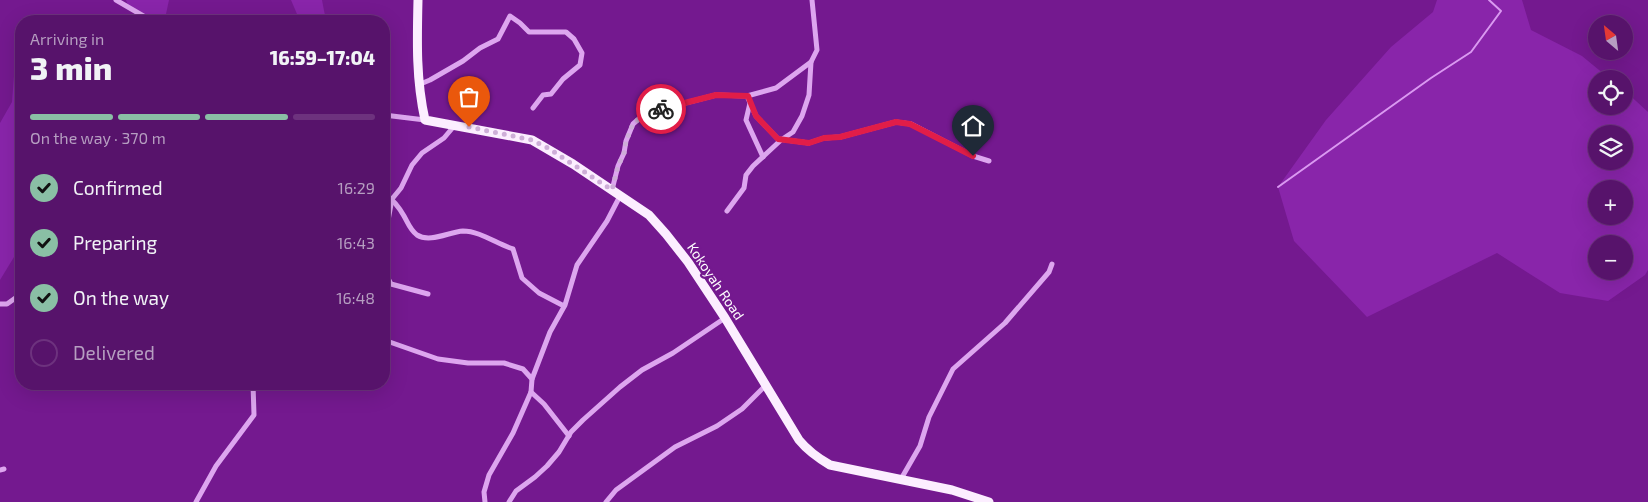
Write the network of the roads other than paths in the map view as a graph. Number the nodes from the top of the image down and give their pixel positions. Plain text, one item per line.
1 (116, 0) edge
2 (418, 0) edge
3 (812, 0) edge
4 (142, 15) edge
5 (810, 62) junction
6 (418, 85) junction
7 (749, 99) junction
8 (533, 108) dead end
9 (390, 116) edge
10 (425, 120) junction
11 (455, 125) junction
12 (781, 140) junction
13 (763, 157) junction
14 (989, 161) dead end
15 (612, 190) junction
16 (620, 196) junction
17 (392, 199) junction
18 (390, 210) edge
19 (727, 210) dead end
20 (1052, 264) dead end
21 (390, 281) edge
22 (428, 294) dead end
23 (15, 298) edge
24 (0, 304) edge
25 (564, 306) junction
26 (725, 318) junction
27 (390, 342) edge
28 (532, 379) junction
29 (764, 386) junction
30 (253, 390) edge
31 (530, 392) junction
32 (569, 436) junction
33 (901, 479) junction
34 (196, 502) edge
35 (485, 502) edge
36 (510, 502) edge
37 (606, 502) edge
38 (989, 502) edge

1 - 4 street
2 - 6 main road
3 - 5 street
5 - 7 street
5 - 12 street
6 - 8 street
6 - 10 main road
7 - 12 street
7 - 13 street
7 - 15 street
9 - 10 street, Kokoyah Road
10 - 11 main road, Kokoyah Road
11 - 15 main road, Kokoyah Road
11 - 17 street
12 - 13 street
12 - 14 street
13 - 19 street
15 - 16 main road, Kokoyah Road
16 - 25 street
16 - 26 main road, Kokoyah Road
17 - 18 street
17 - 25 street
20 - 33 street
21 - 22 street
23 - 24 street
25 - 28 street
26 - 29 main road, Kokoyah Road
26 - 32 street
27 - 28 street
28 - 31 street
29 - 33 main road, Kokoyah Road
29 - 37 street
30 - 34 street
31 - 32 street
31 - 35 street
32 - 36 street
33 - 38 main road, Kokoyah Road

